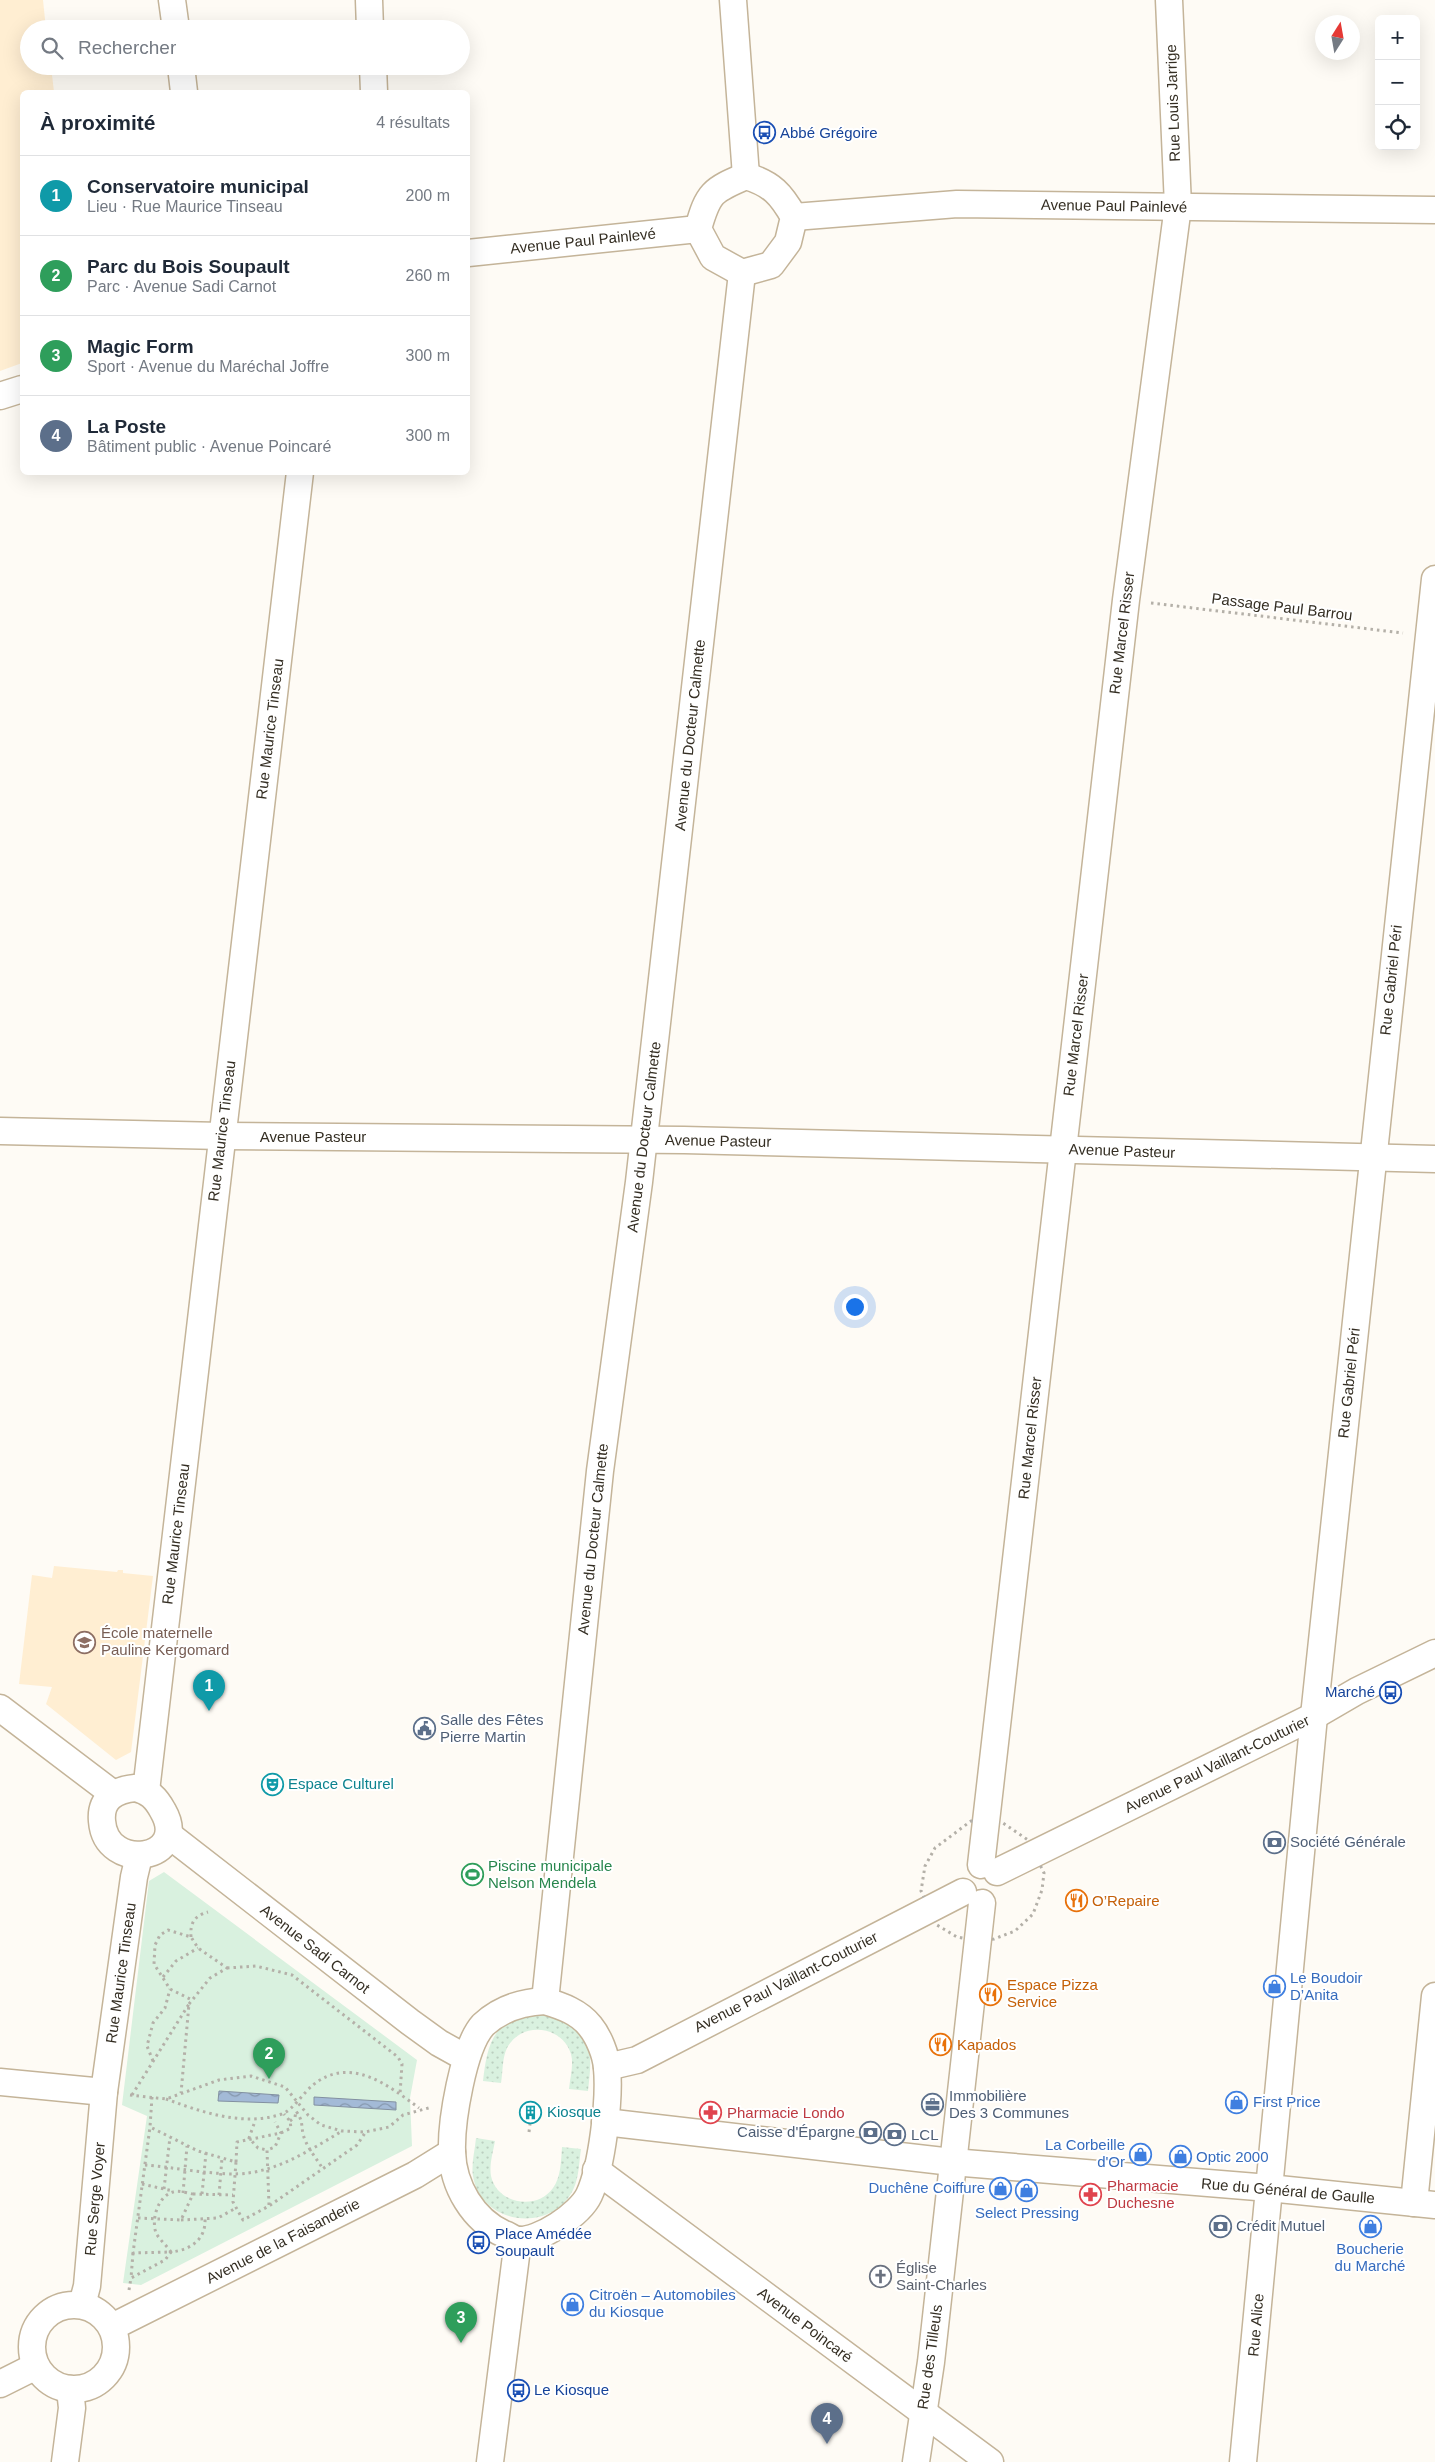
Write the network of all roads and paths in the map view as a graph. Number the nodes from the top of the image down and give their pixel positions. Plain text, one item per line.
1 (172, 0) edge
2 (368, 0) edge
3 (732, 0) edge
4 (1169, 0) edge
5 (175, 20) edge
6 (369, 20) edge
7 (182, 75) edge
8 (373, 75) edge
9 (184, 90) edge
10 (374, 90) edge
11 (746, 176) junction
12 (1178, 206) junction
13 (1435, 210) edge
14 (794, 217) junction
15 (698, 229) junction
16 (470, 253) edge
17 (742, 273) junction
18 (20, 389) edge
19 (0, 396) edge
20 (300, 475) edge
21 (1435, 579) edge
22 (1126, 600) junction
23 (1428, 636) junction
24 (0, 1132) edge
25 (222, 1136) junction
26 (644, 1140) junction
27 (1062, 1149) junction
28 (1372, 1158) junction
29 (1435, 1159) edge
30 (1435, 1653) edge
31 (0, 1708) edge
32 (1314, 1716) junction
33 (146, 1790) junction
34 (112, 1793) junction
35 (169, 1835) junction
36 (139, 1856) junction
37 (989, 1869) junction
38 (973, 1898) junction
39 (208, 1912) dead end
40 (191, 1937) junction
41 (198, 1948) junction
42 (227, 1968) junction
43 (163, 1977) junction
44 (170, 1989) junction
45 (1435, 1996) edge
46 (192, 2000) junction
47 (545, 2001) junction
48 (189, 2004) junction
49 (466, 2058) junction
50 (153, 2062) junction
51 (607, 2067) junction
52 (0, 2082) edge
53 (104, 2092) junction
54 (182, 2093) junction
55 (400, 2094) junction
56 (132, 2095) junction
57 (152, 2097) junction
58 (166, 2098) junction
59 (298, 2100) junction
60 (439, 2107) dead end
61 (419, 2109) junction
62 (284, 2114) junction
63 (290, 2121) junction
64 (275, 2122) dead end
65 (605, 2122) junction
66 (254, 2124) dead end
67 (530, 2124) dead end
68 (150, 2127) junction
69 (342, 2131) junction
70 (365, 2132) junction
71 (529, 2132) dead end
72 (282, 2133) junction
73 (170, 2137) junction
74 (249, 2138) junction
75 (188, 2146) junction
76 (267, 2150) junction
77 (310, 2150) junction
78 (452, 2152) junction
79 (206, 2153) junction
80 (222, 2158) junction
81 (236, 2162) junction
82 (952, 2162) junction
83 (145, 2165) junction
84 (166, 2167) junction
85 (185, 2168) junction
86 (267, 2168) junction
87 (323, 2169) junction
88 (596, 2170) junction
89 (205, 2171) junction
90 (221, 2172) junction
91 (235, 2173) junction
92 (142, 2184) junction
93 (1269, 2188) junction
94 (164, 2189) junction
95 (174, 2191) junction
96 (183, 2193) junction
97 (193, 2194) junction
98 (202, 2194) junction
99 (219, 2195) junction
100 (233, 2195) junction
101 (1425, 2204) edge
102 (269, 2206) junction
103 (236, 2208) junction
104 (138, 2218) junction
105 (205, 2219) junction
106 (156, 2220) junction
107 (181, 2220) junction
108 (518, 2240) junction
109 (171, 2252) junction
110 (134, 2253) junction
111 (82, 2305) junction
112 (112, 2327) junction
113 (36, 2366) junction
114 (0, 2384) edge
115 (70, 2389) junction
116 (923, 2412) junction
117 (65, 2462) edge
118 (490, 2462) edge
119 (916, 2462) edge
120 (990, 2462) edge
121 (1243, 2462) edge

1 - 5 street
2 - 6 street
3 - 11 street
4 - 12 street, Rue Louis Jarrige
7 - 9 street
8 - 10 street
11 - 14 street
11 - 15 street
12 - 13 street, Avenue Paul Painlevé
12 - 14 street, Avenue Paul Painlevé
12 - 22 street, Rue Marcel Risser
14 - 17 street
15 - 16 street, Avenue Paul Painlevé
15 - 17 street
17 - 26 street, Avenue du Docteur Calmette
18 - 19 street
20 - 25 street, Rue Maurice Tinseau
21 - 23 street, Rue Gabriel Péri
22 - 23 path, Passage Paul Barrou
22 - 27 street, Rue Marcel Risser
23 - 28 street, Rue Gabriel Péri
24 - 25 street, Avenue Pasteur
25 - 26 street, Avenue Pasteur
25 - 33 street, Rue Maurice Tinseau
26 - 27 street, Avenue Pasteur
26 - 47 street, Avenue du Docteur Calmette
27 - 28 street, Avenue Pasteur
27 - 37 street, Rue Marcel Risser
28 - 29 street, Avenue Pasteur
28 - 32 street, Rue Gabriel Péri
30 - 32 street, Avenue Paul Vaillant-Couturier
31 - 34 street
32 - 37 street, Avenue Paul Vaillant-Couturier
32 - 93 street, Rue Gabriel Péri
33 - 34 street
33 - 35 street
34 - 36 street
35 - 36 street
35 - 49 street, Avenue Sadi Carnot
36 - 53 street, Rue Maurice Tinseau
37 - 38 street
38 - 51 street, Avenue Paul Vaillant-Couturier
38 - 82 street
39 - 40 path
40 - 41 path
40 - 43 path
41 - 42 path
41 - 43 path
42 - 46 path
42 - 55 path
43 - 44 path
44 - 46 path
44 - 50 path
45 - 101 street
46 - 48 path
47 - 49 street
47 - 51 street
48 - 50 path
48 - 54 path
49 - 78 street
50 - 56 path
51 - 65 street
52 - 53 street
53 - 56 path
53 - 111 street, Rue Serge Voyer
54 - 58 path
54 - 59 path
55 - 59 path
55 - 61 path
56 - 57 path
57 - 58 path
57 - 68 path
58 - 62 path
59 - 62 path
59 - 69 path
60 - 61 path
61 - 70 path
62 - 63 path
63 - 72 path
63 - 77 path
64 - 72 path
65 - 82 street, Rue du Général de Gaulle
65 - 88 street
66 - 74 path
67 - 71 path
68 - 73 path
68 - 83 path
69 - 70 path
69 - 77 path
70 - 87 path
72 - 74 path
72 - 76 path
73 - 75 path
73 - 84 path
74 - 76 path
74 - 81 path
75 - 79 path
75 - 85 path
76 - 86 path
77 - 86 path
77 - 87 path
78 - 108 street
78 - 112 street, Avenue de la Faisanderie
79 - 80 path
79 - 89 path
80 - 81 path
80 - 90 path
81 - 91 path
82 - 93 street, Rue du Général de Gaulle
82 - 116 street, Rue des Tilleuls
83 - 84 path
83 - 92 path
84 - 85 path
84 - 94 path
85 - 89 path
85 - 96 path
86 - 91 path
86 - 102 path
87 - 102 path
88 - 108 street
88 - 116 street, Avenue Poincaré
89 - 90 path
89 - 98 path
90 - 91 path
90 - 99 path
91 - 100 path
92 - 94 path
92 - 104 path
93 - 101 street, Rue du Général de Gaulle
93 - 121 street, Rue Alice
94 - 95 path
95 - 96 path
95 - 106 path
96 - 97 path
97 - 98 path
97 - 107 path
98 - 99 path
99 - 100 path
100 - 103 path
102 - 103 path
103 - 105 path
104 - 106 path
104 - 110 path
105 - 107 path
105 - 109 path
106 - 107 path
106 - 109 path
108 - 118 street
109 - 110 path
109 - 110 path
111 - 112 street
111 - 113 street
112 - 115 street
113 - 114 street
113 - 115 street
115 - 117 street
116 - 119 street, Rue des Tilleuls
116 - 120 street, Avenue Poincaré

